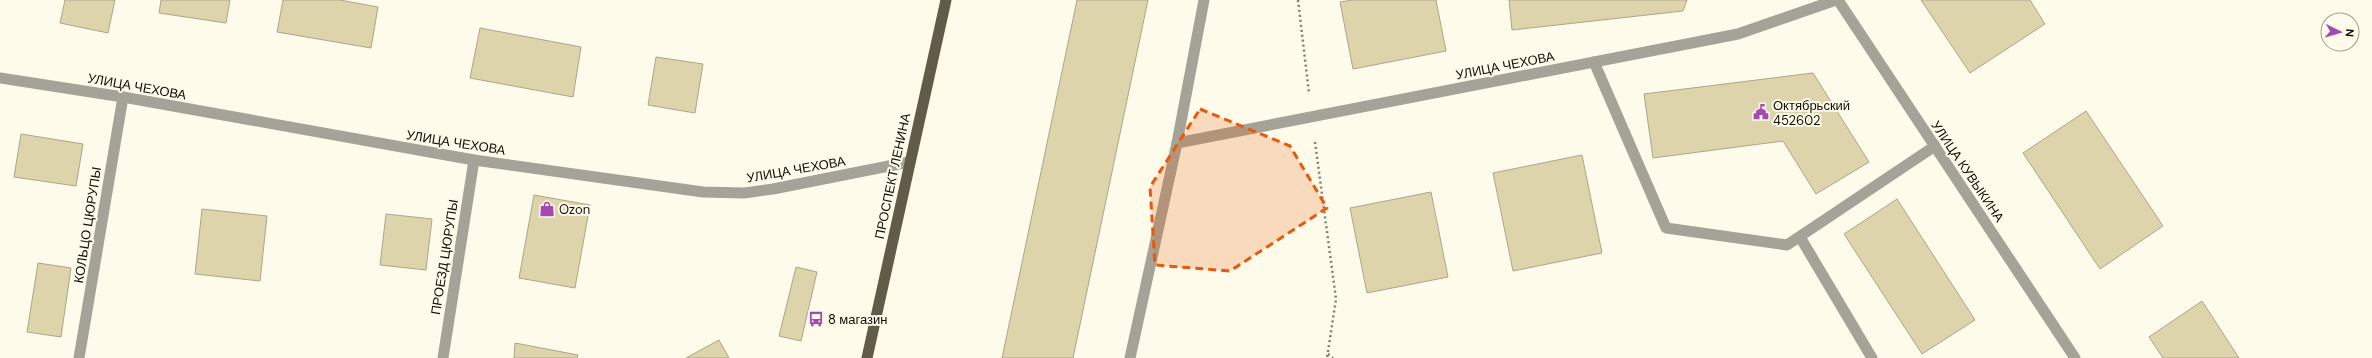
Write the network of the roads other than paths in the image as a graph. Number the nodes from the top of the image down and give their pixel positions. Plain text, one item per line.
1 (946, 0) edge
2 (1204, 0) edge
3 (1837, 0) edge
4 (1594, 62) junction
5 (0, 78) edge
6 (123, 97) junction
7 (1176, 143) junction
8 (1935, 146) junction
9 (474, 160) junction
10 (909, 162) junction
11 (1800, 237) junction
12 (79, 358) edge
13 (443, 358) edge
14 (867, 358) edge
15 (1130, 358) edge
16 (1872, 358) edge
17 (2075, 358) edge

1 - 10 main road, ПРОСПЕКТ ЛЕНИНА
2 - 7 street
3 - 4 street, УЛИЦА ЧЕХОВА
3 - 8 street, УЛИЦА КУВЫКИНА
4 - 7 street, УЛИЦА ЧЕХОВА
4 - 11 street
5 - 6 street, УЛИЦА ЧЕХОВА
6 - 9 street, УЛИЦА ЧЕХОВА
6 - 12 street, КОЛЬЦО ЦЮРУПЫ
7 - 15 street
8 - 11 street
8 - 17 street, УЛИЦА КУВЫКИНА
9 - 10 street, УЛИЦА ЧЕХОВА
9 - 13 street, ПРОЕЗД ЦЮРУПЫ
10 - 14 main road, ПРОСПЕКТ ЛЕНИНА
11 - 16 street

